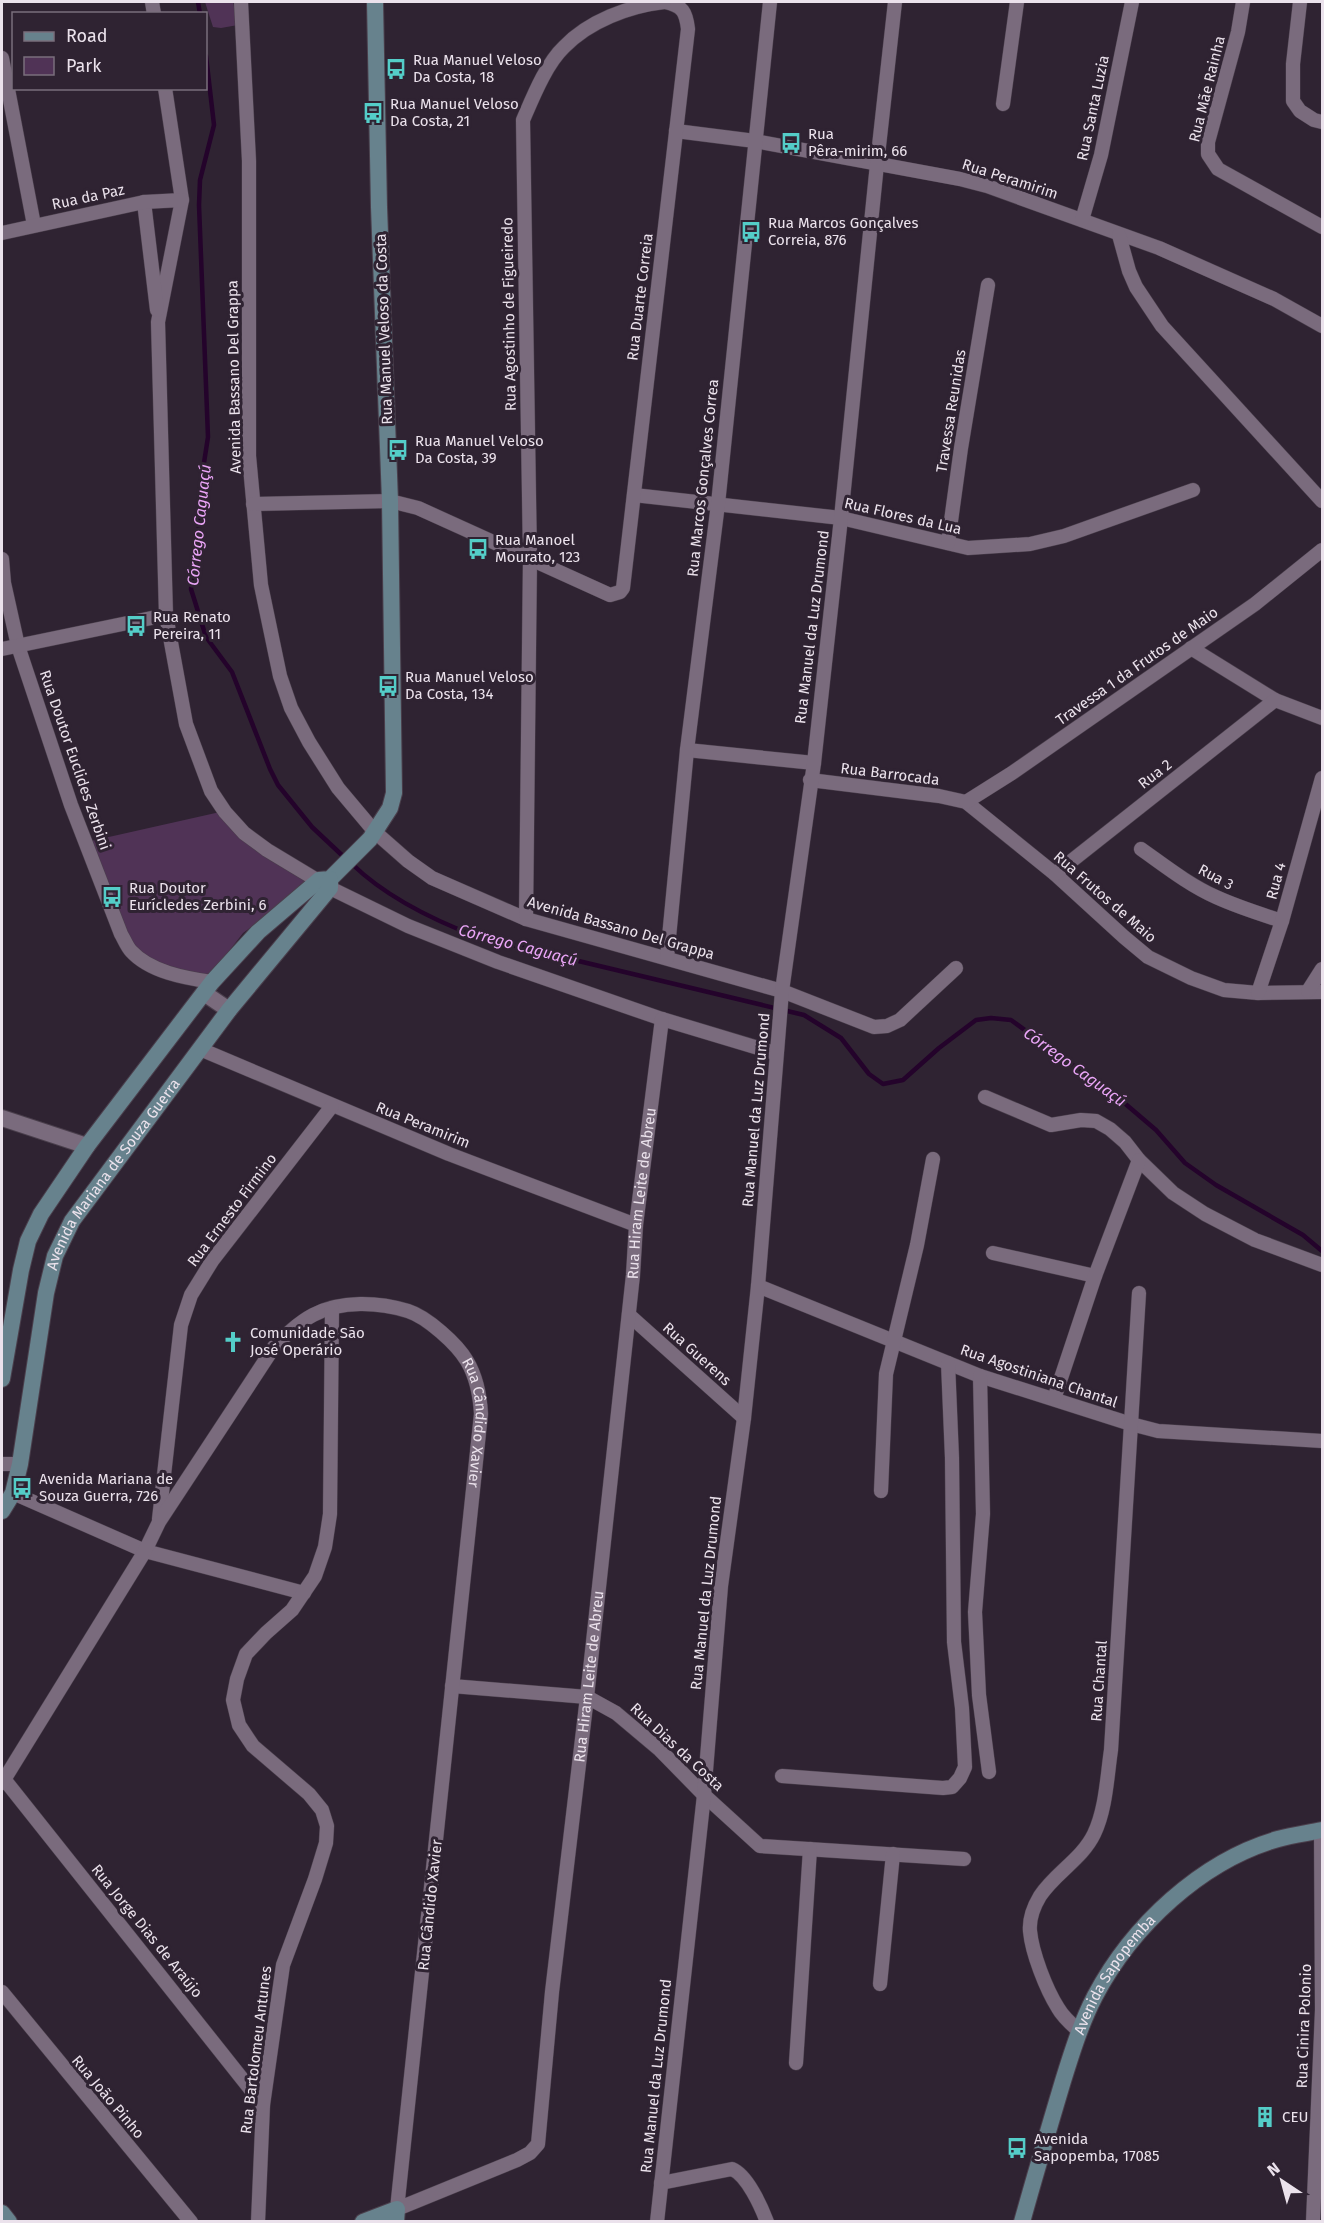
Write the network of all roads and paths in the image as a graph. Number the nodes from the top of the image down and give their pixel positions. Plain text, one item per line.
1 (241, 2) edge
2 (375, 2) edge
3 (664, 2) edge
4 (770, 2) edge
5 (895, 2) edge
6 (1017, 2) edge
7 (1132, 2) edge
8 (1243, 2) edge
9 (1299, 2) edge
10 (683, 10) joint
11 (2, 57) edge
12 (165, 90) edge
13 (1003, 104) dead end
14 (1318, 121) edge
15 (676, 131) junction
16 (755, 141) junction
17 (877, 164) junction
18 (182, 200) junction
19 (144, 202) junction
20 (1082, 220) junction
21 (34, 225) junction
22 (1323, 227) edge
23 (2, 233) edge
24 (1119, 235) junction
25 (988, 285) dead end
26 (159, 322) junction
27 (1323, 326) edge
28 (1193, 490) dead end
29 (634, 495) junction
30 (390, 501) junction
31 (1323, 501) edge
32 (253, 504) junction
33 (718, 504) junction
34 (842, 518) junction
35 (948, 543) junction
36 (1323, 550) edge
37 (530, 558) junction
38 (2, 559) edge
39 (166, 615) junction
40 (18, 646) junction
41 (1191, 648) junction
42 (2, 649) edge
43 (1275, 700) junction
44 (1323, 718) edge
45 (687, 750) junction
46 (814, 763) junction
47 (1323, 778) edge
48 (810, 780) junction
49 (966, 802) junction
50 (372, 835) junction
51 (1141, 849) dead end
52 (1055, 874) junction
53 (330, 879) junction
54 (526, 919) junction
55 (1282, 921) junction
56 (667, 958) junction
57 (956, 968) dead end
58 (1323, 969) edge
59 (208, 990) junction
60 (1308, 991) junction
61 (1323, 992) edge
62 (1258, 993) junction
63 (781, 998) junction
64 (226, 1008) junction
65 (662, 1019) junction
66 (200, 1048) junction
67 (776, 1053) junction
68 (985, 1097) dead end
69 (332, 1106) junction
70 (2, 1118) edge
71 (87, 1146) junction
72 (933, 1159) dead end
73 (1139, 1160) junction
74 (636, 1225) junction
75 (993, 1253) dead end
76 (1323, 1265) edge
77 (1095, 1276) junction
78 (758, 1286) junction
79 (1139, 1293) dead end
80 (332, 1308) junction
81 (629, 1315) junction
82 (895, 1341) junction
83 (948, 1363) junction
84 (980, 1376) junction
85 (2, 1379) edge
86 (1054, 1399) junction
87 (744, 1418) junction
88 (1131, 1424) junction
89 (1323, 1441) edge
90 (2, 1464) edge
91 (20, 1464) junction
92 (881, 1491) dead end
93 (6, 1499) edge
94 (159, 1522) junction
95 (144, 1551) junction
96 (304, 1593) junction
97 (452, 1686) junction
98 (587, 1697) junction
99 (988, 1772) dead end
100 (782, 1776) dead end
101 (3, 1781) edge
102 (704, 1795) junction
103 (1322, 1830) edge
104 (810, 1849) junction
105 (893, 1854) junction
106 (964, 1859) dead end
107 (880, 1984) dead end
108 (2, 1992) edge
109 (1079, 2031) junction
110 (796, 2064) dead end
111 (263, 2105) junction
112 (661, 2183) junction
113 (2, 2212) edge
114 (397, 2215) edge
115 (9, 2222) edge
116 (191, 2222) edge
117 (258, 2222) edge
118 (363, 2222) edge
119 (657, 2222) edge
120 (767, 2222) edge
121 (1022, 2222) edge
122 (1313, 2222) edge

1 - 32 street, Avenida Bassano Del Grappa
2 - 30 main road, Rua Manuel Veloso da Costa
3 - 10 street, Rua Agostinho de Figueiredo
3 - 37 street, Rua Agostinho de Figueiredo
4 - 16 street, Rua Marcos Gonçalves Correa
5 - 17 street, Rua Manuel da Luz Drumond
6 - 13 street
7 - 20 street, Rua Santa Luzia
8 - 22 street, Rua Mãe Rainha
9 - 14 street
10 - 15 street, Rua Duarte Correia
11 - 21 street
12 - 18 street
15 - 16 street, Rua Peramirim
15 - 29 street, Rua Duarte Correia
16 - 17 street, Rua Peramirim
16 - 33 street, Rua Marcos Gonçalves Correa
17 - 20 street, Rua Peramirim
17 - 34 street, Rua Manuel da Luz Drumond
18 - 19 street, Rua da Paz
18 - 26 street
19 - 21 street, Rua da Paz
19 - 26 street
20 - 24 street, Rua Peramirim
21 - 23 street, Rua da Paz
24 - 27 street, Rua Peramirim
24 - 31 street
25 - 35 street, Travessa Reunidas
26 - 39 street
28 - 35 street, Rua Flores da Lua
29 - 33 street, Rua Flores da Lua
29 - 37 street, Rua Duarte Correia
30 - 32 street
30 - 37 street
30 - 50 main road, Rua Manuel Veloso da Costa
32 - 50 street, Avenida Bassano Del Grappa
33 - 34 street, Rua Flores da Lua
33 - 45 street, Rua Marcos Gonçalves Correa
34 - 35 street, Rua Flores da Lua
34 - 46 street, Rua Manuel da Luz Drumond
36 - 41 street, Travessa 1 da Frutos de Maio
37 - 54 street, Rua Agostinho de Figueiredo
38 - 40 street, Rua Doutor Euclides Zerbini
39 - 40 street
39 - 53 street
40 - 42 street
40 - 59 street, Rua Doutor Euclides Zerbini
41 - 43 street
41 - 49 street, Travessa 1 da Frutos de Maio
43 - 44 street
43 - 52 street, Rua 2
45 - 46 street
45 - 56 street, Rua Marcos Gonçalves Correa
46 - 48 street, Rua Manuel da Luz Drumond
47 - 55 street, Rua 4
48 - 49 street, Rua Barrocada
48 - 63 street, Rua Manuel da Luz Drumond
49 - 52 street, Rua Frutos de Maio
50 - 53 main road, Rua Manuel Veloso da Costa
50 - 54 street, Avenida Bassano Del Grappa
51 - 55 street, Rua 3
52 - 62 street, Rua Frutos de Maio
53 - 59 main road
53 - 64 main road, Avenida Mariana de Souza Guerra
53 - 65 street
54 - 56 street, Avenida Bassano Del Grappa
55 - 62 street, Rua 4
56 - 63 street, Avenida Bassano Del Grappa
57 - 63 street, Avenida Bassano Del Grappa
58 - 60 street
59 - 64 street
59 - 71 main road
60 - 61 street, Rua Frutos de Maio
60 - 62 street, Rua Frutos de Maio
63 - 67 street, Rua Manuel da Luz Drumond
64 - 66 main road, Avenida Mariana de Souza Guerra
65 - 67 street
65 - 74 street, Rua Hiram Leite de Abreu
66 - 69 street, Rua Peramirim
66 - 91 main road, Avenida Mariana de Souza Guerra
67 - 78 street, Rua Manuel da Luz Drumond
68 - 73 street
69 - 74 street, Rua Peramirim
69 - 94 street, Rua Ernesto Firmino
70 - 71 street
71 - 85 main road
72 - 82 street
73 - 76 street
73 - 77 street
74 - 81 street, Rua Hiram Leite de Abreu
75 - 77 street
77 - 86 street
78 - 82 street, Rua Agostiniana Chantal
78 - 87 street, Rua Manuel da Luz Drumond
79 - 88 street, Rua Chantal
80 - 94 street, Rua Cândido Xavier
80 - 96 street, Rua Bartolomeu Antunes
80 - 97 street, Rua Cândido Xavier
81 - 87 street, Rua Guerens
81 - 98 street, Rua Hiram Leite de Abreu
82 - 83 street, Rua Agostiniana Chantal
82 - 92 street
83 - 84 street, Rua Agostiniana Chantal
83 - 100 street
84 - 86 street, Rua Agostiniana Chantal
84 - 99 street
86 - 88 street, Rua Agostiniana Chantal
87 - 102 street, Rua Manuel da Luz Drumond
88 - 89 street, Rua Agostiniana Chantal
88 - 109 street, Rua Chantal
90 - 91 street
91 - 93 main road, Avenida Mariana de Souza Guerra
93 - 95 street
94 - 95 street, Rua Cândido Xavier
95 - 96 street
95 - 101 street, Rua Cândido Xavier
96 - 111 street, Rua Bartolomeu Antunes
97 - 98 street, Rua Dias da Costa
97 - 114 street, Rua Cândido Xavier
98 - 102 street, Rua Dias da Costa
98 - 114 street, Rua Hiram Leite de Abreu
101 - 111 street, Rua Jorge Dias de Araújo
102 - 104 street, Rua Dias da Costa
102 - 112 street, Rua Manuel da Luz Drumond
103 - 109 main road, Avenida Sapopemba
103 - 122 street, Rua Cinira Polonio
104 - 105 street
104 - 110 street
105 - 106 street
105 - 107 street
108 - 116 street, Rua João Pinho
109 - 121 main road, Avenida Sapopemba
111 - 117 street, Rua Bartolomeu Antunes
112 - 119 street, Rua Manuel da Luz Drumond
112 - 120 street
113 - 115 main road
114 - 118 main road, Rua Hiram Leite de Abreu

